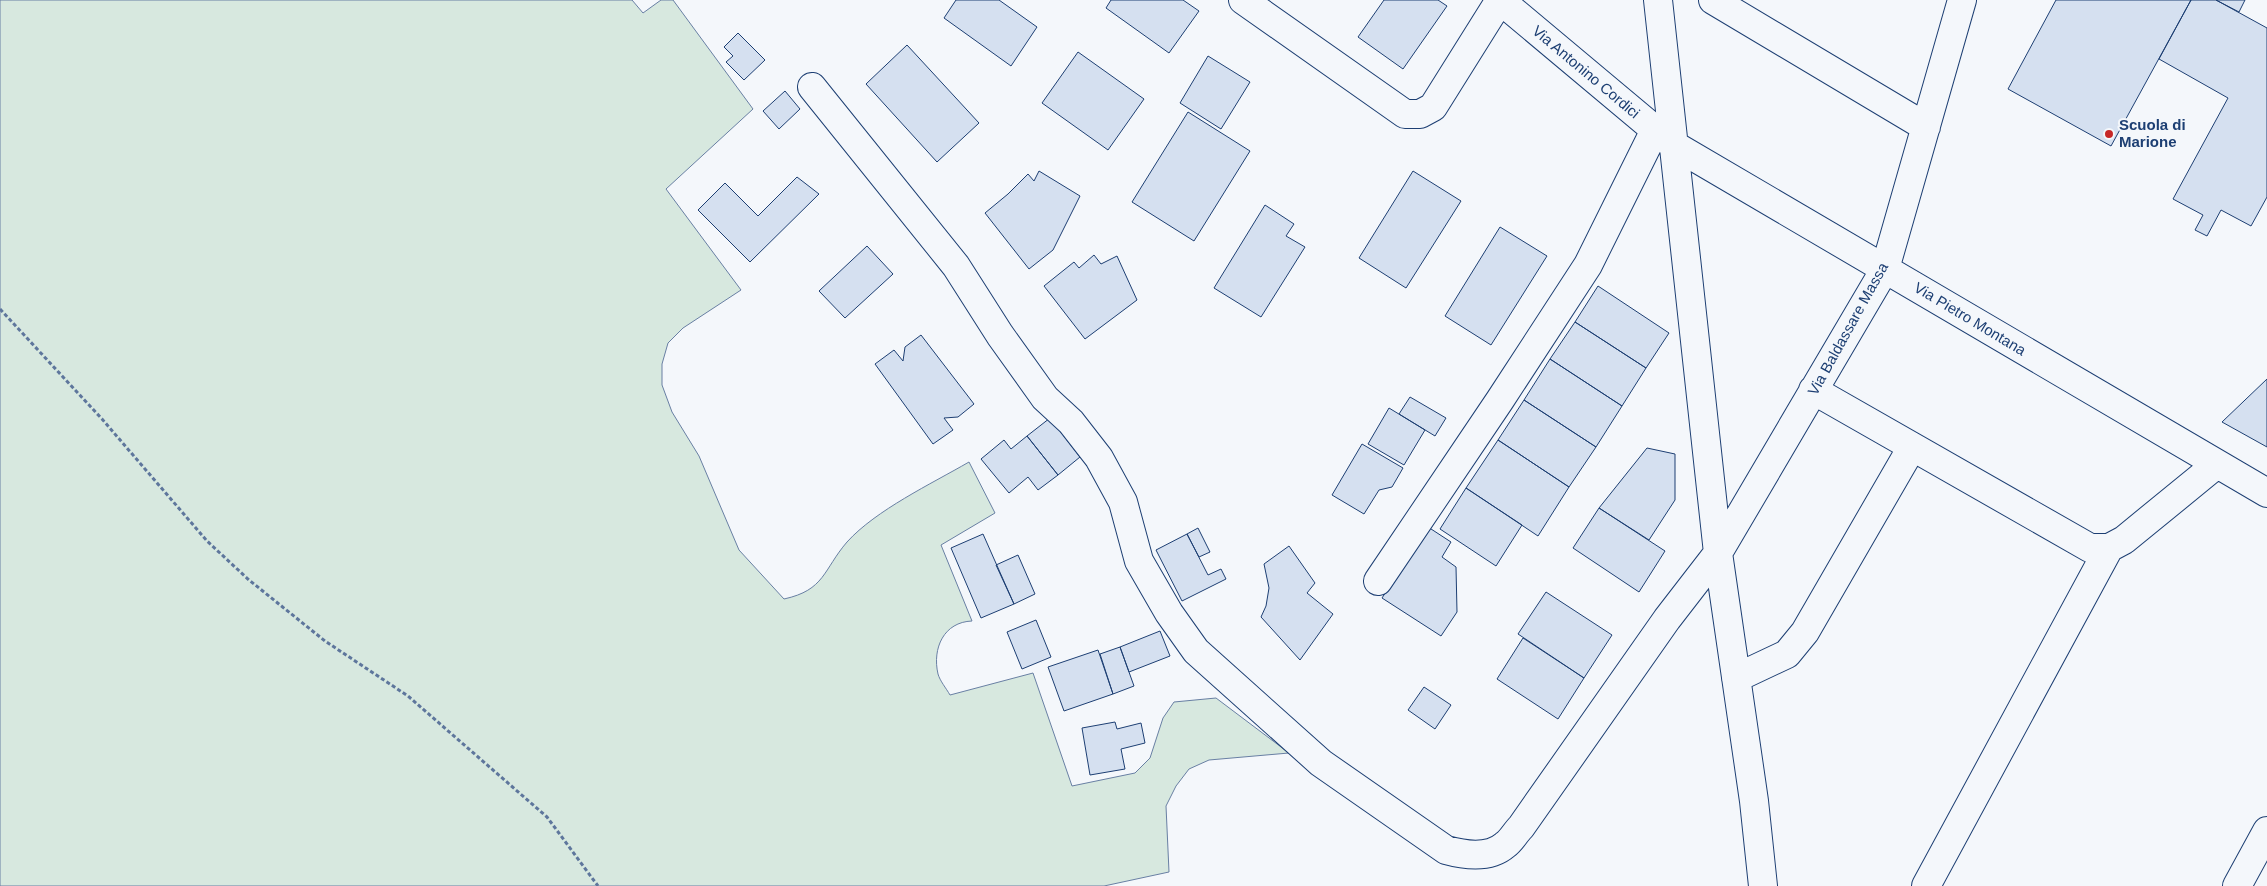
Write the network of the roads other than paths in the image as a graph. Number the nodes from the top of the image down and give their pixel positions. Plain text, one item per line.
1 (1243, 0) edge
2 (1500, 0) edge
3 (1658, 0) edge
4 (1713, 0) edge
5 (1962, 0) edge
6 (812, 87) dead end
7 (1926, 127) junction
8 (1664, 137) junction
9 (1885, 269) junction
10 (1814, 390) junction
11 (1912, 447) junction
12 (2217, 464) junction
13 (2267, 493) edge
14 (2109, 548) junction
15 (1718, 554) junction
16 (1378, 580) dead end
17 (1736, 678) junction
18 (2267, 831) edge
19 (1764, 886) edge
20 (1926, 886) edge
21 (2237, 886) edge

1 - 2 street
2 - 8 street, Via Antonino Cordici
3 - 8 street
4 - 7 street
5 - 7 street, Via Baldassare Massa
6 - 15 street, Via Baldassare Massa
7 - 9 street, Via Baldassare Massa
8 - 9 street, Via Pietro Montana
8 - 15 street
8 - 16 street
9 - 10 street, Via Baldassare Massa
9 - 12 street, Via Pietro Montana
10 - 11 street
10 - 15 street, Via Baldassare Massa
11 - 14 street
11 - 17 street
12 - 13 street, Via Pietro Montana
12 - 14 street
14 - 20 street
15 - 17 street
17 - 19 street
18 - 21 street

